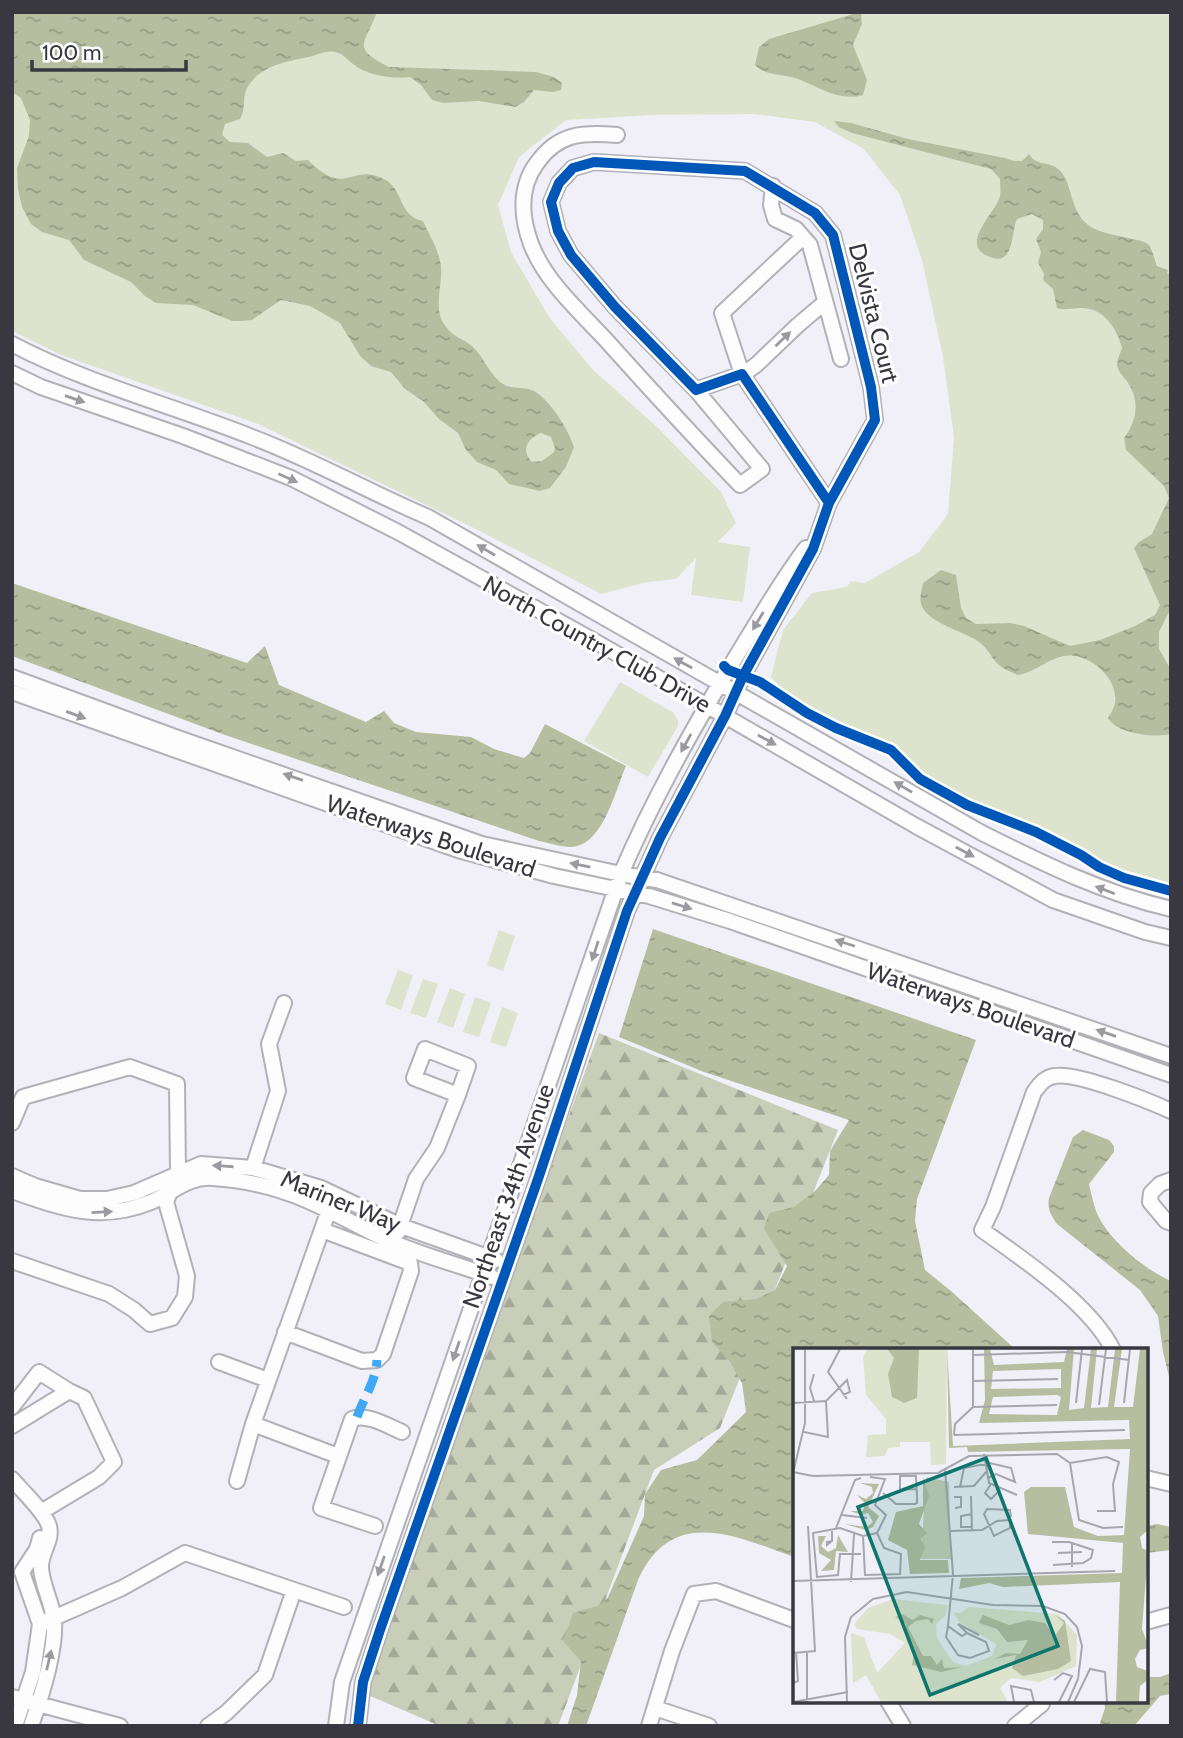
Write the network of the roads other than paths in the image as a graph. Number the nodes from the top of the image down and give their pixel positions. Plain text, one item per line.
1 (617, 135) dead end
2 (773, 186) junction
3 (803, 237) junction
4 (824, 303) junction
5 (12, 344) edge
6 (841, 359) dead end
7 (52, 363) junction
8 (12, 373) edge
9 (742, 374) junction
10 (41, 387) junction
11 (696, 390) junction
12 (209, 421) junction
13 (201, 443) junction
14 (829, 503) junction
15 (823, 524) junction
16 (12, 677) edge
17 (720, 684) junction
18 (12, 692) edge
19 (735, 693) junction
20 (707, 706) junction
21 (725, 716) junction
22 (621, 874) junction
23 (641, 877) junction
24 (616, 889) junction
25 (634, 893) junction
26 (1171, 909) edge
27 (1171, 938) edge
28 (284, 1003) dead end
29 (1171, 1056) edge
30 (1171, 1075) edge
31 (458, 1095) dead end
32 (1171, 1111) edge
33 (12, 1123) edge
34 (253, 1168) junction
35 (178, 1172) junction
36 (12, 1176) edge
37 (1171, 1180) edge
38 (171, 1190) junction
39 (12, 1191) edge
40 (334, 1194) junction
41 (329, 1211) junction
42 (1171, 1223) edge
43 (401, 1226) junction
44 (323, 1230) junction
45 (393, 1243) junction
46 (489, 1258) junction
47 (12, 1261) edge
48 (507, 1264) junction
49 (483, 1274) junction
50 (501, 1280) junction
51 (285, 1332) junction
52 (1112, 1348) edge
53 (219, 1362) dead end
54 (268, 1380) junction
55 (69, 1391) junction
56 (12, 1407) edge
57 (253, 1424) junction
58 (12, 1426) edge
59 (402, 1432) dead end
60 (338, 1456) junction
61 (1148, 1478) edge
62 (12, 1479) edge
63 (237, 1481) dead end
64 (1171, 1484) edge
65 (41, 1512) junction
66 (375, 1526) dead end
67 (42, 1570) junction
68 (18, 1583) edge
69 (293, 1590) junction
70 (344, 1607) dead end
71 (1171, 1615) edge
72 (793, 1620) edge
73 (47, 1621) junction
74 (1148, 1621) edge
75 (18, 1698) edge
76 (889, 1703) edge
77 (1041, 1703) edge
78 (39, 1704) junction
79 (655, 1708) junction
80 (15, 1726) edge
81 (31, 1726) edge
82 (120, 1726) edge
83 (208, 1726) edge
84 (336, 1726) edge
85 (358, 1726) edge
86 (649, 1726) edge
87 (709, 1726) edge
88 (903, 1726) edge
89 (1016, 1726) edge

1 - 11 street
2 - 3 street
2 - 11 street, Delvista Court
2 - 14 street, Delvista Court
3 - 4 street
3 - 9 street
4 - 6 street
9 -> 4 street
5 - 7 street, North Country Club Drive
7 - 10 street
7 - 12 street, North Country Club Drive
8 - 10 street, North Country Club Drive
9 - 11 street
9 - 14 street
10 -> 13 street, North Country Club Drive
12 - 13 street
17 -> 12 street, North Country Club Drive
13 -> 20 street, North Country Club Drive
14 - 15 street, Delvista Court
15 -> 17 street, Northeast 34th Avenue
15 - 19 street, Northeast 34th Avenue
22 -> 16 street, Waterways Boulevard
17 - 19 street, North Country Club Drive
17 - 20 street, Northeast 34th Avenue
18 -> 24 street, Waterways Boulevard
19 - 21 street, Northeast 34th Avenue
26 -> 19 street, North Country Club Drive
20 - 21 street, North Country Club Drive
20 -> 22 street, Northeast 34th Avenue
21 - 23 street, Northeast 34th Avenue
21 -> 27 street, North Country Club Drive
22 - 23 street, Waterways Boulevard
22 - 24 street, Northeast 34th Avenue
23 - 25 street, Northeast 34th Avenue
29 -> 23 street, Waterways Boulevard
24 - 25 street, Waterways Boulevard
24 -> 46 street, Northeast 34th Avenue
25 -> 30 street, Waterways Boulevard
25 - 48 street, Northeast 34th Avenue
28 - 34 street
31 - 43 street
32 - 52 street
33 - 35 street
34 -> 35 street, Mariner Way
34 - 40 street, Mariner Way
35 - 36 street, Mariner Way
35 - 38 street
37 - 42 street
39 -> 38 street, Mariner Way
38 - 41 street, Mariner Way
38 - 47 street
40 - 41 street
40 - 43 street, Mariner Way
41 - 44 street
41 - 45 street, Mariner Way
43 - 45 street
43 - 46 street, Mariner Way
44 - 51 street
44 - 51 street
45 - 49 street, Mariner Way
46 - 48 street, Mariner Way
46 - 49 street, Northeast 34th Avenue
48 - 50 street, Northeast 34th Avenue
49 - 50 street, Mariner Way
49 -> 84 street, Northeast 34th Avenue
50 - 85 street, Northeast 34th Avenue
51 - 54 street
53 - 54 street
54 - 57 street
55 - 56 street
55 - 58 street
55 - 65 street
57 - 60 street
57 - 63 street
59 - 60 street
60 - 66 street
61 - 64 street
62 - 65 street
65 - 67 street
65 - 68 street
67 - 68 street
67 - 73 street
68 - 73 street
69 - 70 street
69 - 73 street
69 - 83 street
71 - 74 street
72 - 79 street
73 - 75 street
78 -> 73 street
75 - 78 street
75 - 80 street
76 - 88 street
77 - 89 street
78 - 81 street
78 - 82 street
79 - 86 street
79 - 87 street

